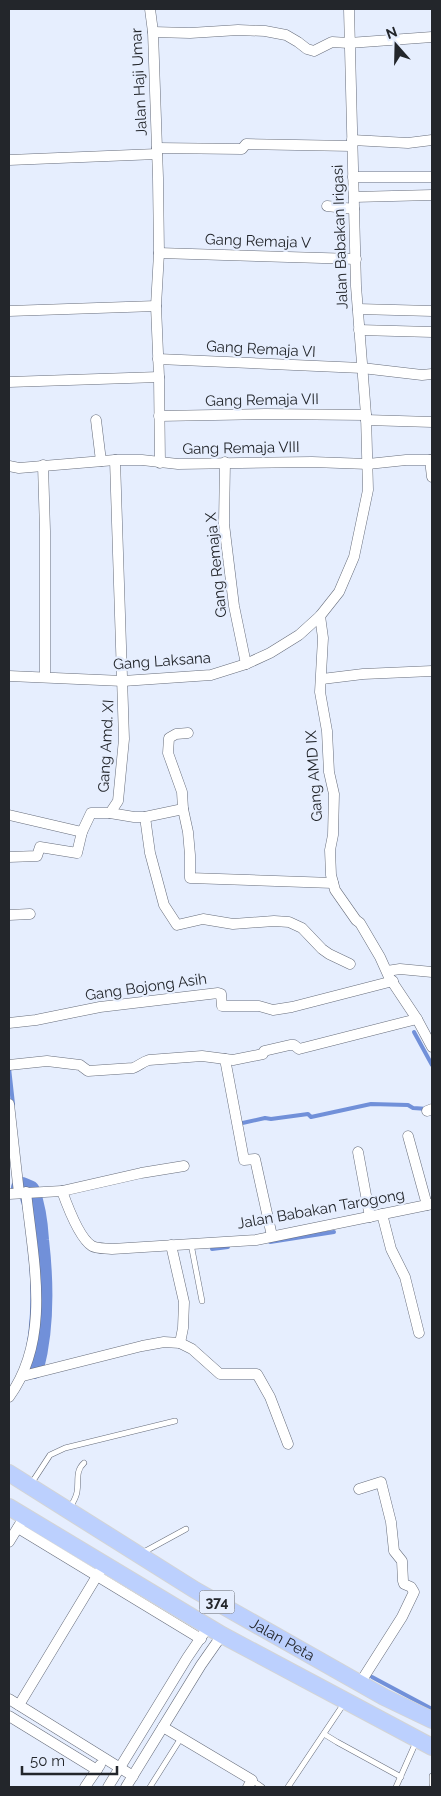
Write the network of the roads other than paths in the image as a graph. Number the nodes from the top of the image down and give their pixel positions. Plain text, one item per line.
1 (150, 9) edge
2 (349, 9) edge
3 (153, 32) junction
4 (432, 37) edge
5 (350, 43) junction
6 (432, 140) edge
7 (352, 143) junction
8 (157, 151) junction
9 (9, 160) edge
10 (432, 176) edge
11 (353, 177) junction
12 (432, 195) edge
13 (354, 197) junction
14 (327, 206) dead end
15 (354, 209) junction
16 (158, 253) junction
17 (356, 259) junction
18 (156, 306) junction
19 (358, 309) junction
20 (9, 311) edge
21 (432, 311) edge
22 (359, 330) junction
23 (432, 332) edge
24 (158, 359) junction
25 (362, 368) junction
26 (432, 374) edge
27 (159, 377) junction
28 (9, 382) edge
29 (159, 416) junction
30 (366, 417) junction
31 (96, 420) dead end
32 (432, 422) edge
33 (116, 460) junction
34 (431, 460) edge
35 (100, 461) junction
36 (225, 462) junction
37 (160, 463) junction
38 (368, 464) junction
39 (43, 465) junction
40 (9, 466) edge
41 (432, 477) edge
42 (320, 616) junction
43 (246, 664) junction
44 (432, 671) edge
45 (9, 676) edge
46 (45, 677) junction
47 (322, 679) junction
48 (123, 682) junction
49 (188, 733) dead end
50 (183, 809) junction
51 (110, 813) junction
52 (9, 815) edge
53 (144, 817) junction
54 (82, 832) junction
55 (9, 857) edge
56 (332, 883) junction
57 (30, 914) dead end
58 (9, 915) edge
59 (350, 964) dead end
60 (432, 972) edge
61 (388, 979) junction
62 (418, 1019) junction
63 (9, 1023) edge
64 (432, 1047) edge
65 (225, 1059) junction
66 (9, 1064) edge
67 (9, 1104) edge
68 (408, 1136) dead end
69 (358, 1152) dead end
70 (184, 1166) dead end
71 (62, 1191) junction
72 (23, 1193) edge
73 (430, 1205) edge
74 (382, 1214) junction
75 (370, 1217) junction
76 (272, 1236) junction
77 (191, 1244) junction
78 (171, 1245) junction
79 (202, 1301) dead end
80 (419, 1333) dead end
81 (180, 1343) junction
82 (22, 1376) junction
83 (9, 1397) edge
84 (175, 1421) dead end
85 (288, 1444) dead end
86 (84, 1464) dead end
87 (9, 1472) edge
88 (30, 1486) junction
89 (359, 1489) dead end
90 (9, 1507) edge
91 (69, 1510) junction
92 (21, 1522) junction
93 (186, 1529) dead end
94 (9, 1542) edge
95 (139, 1554) junction
96 (101, 1571) junction
97 (204, 1633) junction
98 (222, 1635) junction
99 (360, 1683) junction
100 (9, 1698) edge
101 (345, 1702) junction
102 (19, 1705) junction
103 (9, 1716) edge
104 (432, 1720) edge
105 (163, 1727) junction
106 (324, 1734) junction
107 (181, 1738) junction
108 (425, 1744) edge
109 (104, 1758) junction
110 (120, 1768) junction
111 (97, 1770) junction
112 (133, 1776) junction
113 (432, 1776) edge
114 (401, 1777) junction
115 (250, 1784) edge
116 (432, 1784) edge
117 (85, 1787) edge
118 (108, 1787) edge
119 (126, 1787) edge
120 (150, 1787) edge
121 (262, 1787) edge
122 (288, 1787) edge
123 (396, 1787) edge

1 - 3 street, Jalan Haji Umar
2 - 5 street, Jalan Babakan Irigasi
3 - 5 street
3 - 8 street, Jalan Haji Umar
4 - 5 street
5 - 7 street, Jalan Babakan Irigasi
6 - 7 street
7 - 8 street
7 - 11 street, Jalan Babakan Irigasi
8 - 9 street
8 - 16 street, Jalan Haji Umar
10 - 11 street
11 - 13 street, Jalan Babakan Irigasi
12 - 13 street
13 - 15 street, Jalan Babakan Irigasi
14 - 15 street
15 - 17 street, Jalan Babakan Irigasi
16 - 17 street, Gang Remaja V
16 - 18 street, Jalan Haji Umar
17 - 19 street, Jalan Babakan Irigasi
18 - 20 street
18 - 24 street, Jalan Haji Umar
19 - 21 street
19 - 22 street, Jalan Babakan Irigasi
22 - 23 street
22 - 25 street, Jalan Babakan Irigasi
24 - 25 street, Gang Remaja VI
24 - 27 street, Jalan Haji Umar
25 - 26 street, Gang Remaja VI
25 - 30 street, Jalan Babakan Irigasi
27 - 28 street
27 - 29 street, Jalan Haji Umar
29 - 30 street, Gang Remaja VII
29 - 37 street, Jalan Haji Umar
30 - 32 street, Gang Remaja VII
30 - 38 street, Jalan Babakan Irigasi
31 - 35 street
33 - 35 street, Gang Remaja VIII
33 - 37 street, Gang Remaja VIII
33 - 48 street, Gang Amd. XI
34 - 38 street, Gang Remaja VIII
34 - 41 street
35 - 39 street, Gang Remaja VIII
36 - 37 street, Gang Remaja VIII
36 - 38 street, Gang Remaja VIII
36 - 43 street, Gang Remaja X
38 - 42 street, Gang Laksana
39 - 40 street, Gang Remaja VIII
39 - 46 street
42 - 43 street, Gang Laksana
42 - 47 street, Gang AMD IX
43 - 48 street, Gang Laksana
44 - 47 street
45 - 46 street, Gang Laksana
46 - 48 street, Gang Laksana
47 - 56 street, Gang AMD IX
48 - 51 street, Gang Amd. XI
49 - 50 street
50 - 53 street
50 - 56 street
51 - 53 street
51 - 54 street, Gang Amd. XI
52 - 54 street
53 - 59 street
54 - 55 street
56 - 61 street, Gang AMD IX
57 - 58 street
60 - 61 street
61 - 62 street
61 - 63 street, Gang Bojong Asih
62 - 64 street
62 - 65 street
65 - 66 street
65 - 76 street
67 - 72 street
68 - 73 street
69 - 75 street
70 - 71 street
71 - 72 street
71 - 78 street, Jalan Babakan Tarogong
72 - 82 street
73 - 74 street, Jalan Babakan Tarogong
74 - 75 street, Jalan Babakan Tarogong
74 - 80 street
75 - 76 street, Jalan Babakan Tarogong
76 - 77 street, Jalan Babakan Tarogong
77 - 78 street, Jalan Babakan Tarogong
77 - 79 lane
78 - 81 street
81 - 82 street
81 - 85 street
82 - 83 street
84 - 88 lane
86 - 91 lane
87 - 88 main road, Jalan Peta / 374
88 - 91 main road, Jalan Peta / 374
89 - 99 street
90 - 92 main road, Jalan Peta / 374
91 - 95 main road, Jalan Peta / 374
92 - 94 street
92 - 96 main road, Jalan Peta / 374
93 - 95 lane
95 - 99 main road, Jalan Peta / 374
96 - 97 main road, Jalan Peta / 374
96 - 102 street
97 - 98 main road, Jalan Peta / 374
97 - 110 street
98 - 101 main road, Jalan Peta / 374
98 - 105 street
99 - 104 main road, Jalan Peta / 374
100 - 102 street
101 - 106 lane
101 - 108 main road, Jalan Peta / 374
102 - 109 street
103 - 111 street
105 - 107 street
105 - 112 street
106 - 114 lane
106 - 122 lane
107 - 115 street
107 - 120 lane
108 - 114 lane
109 - 110 street
109 - 111 street
110 - 112 street
110 - 118 street
111 - 117 street
112 - 119 street
113 - 116 lane
114 - 123 lane
115 - 121 lane

